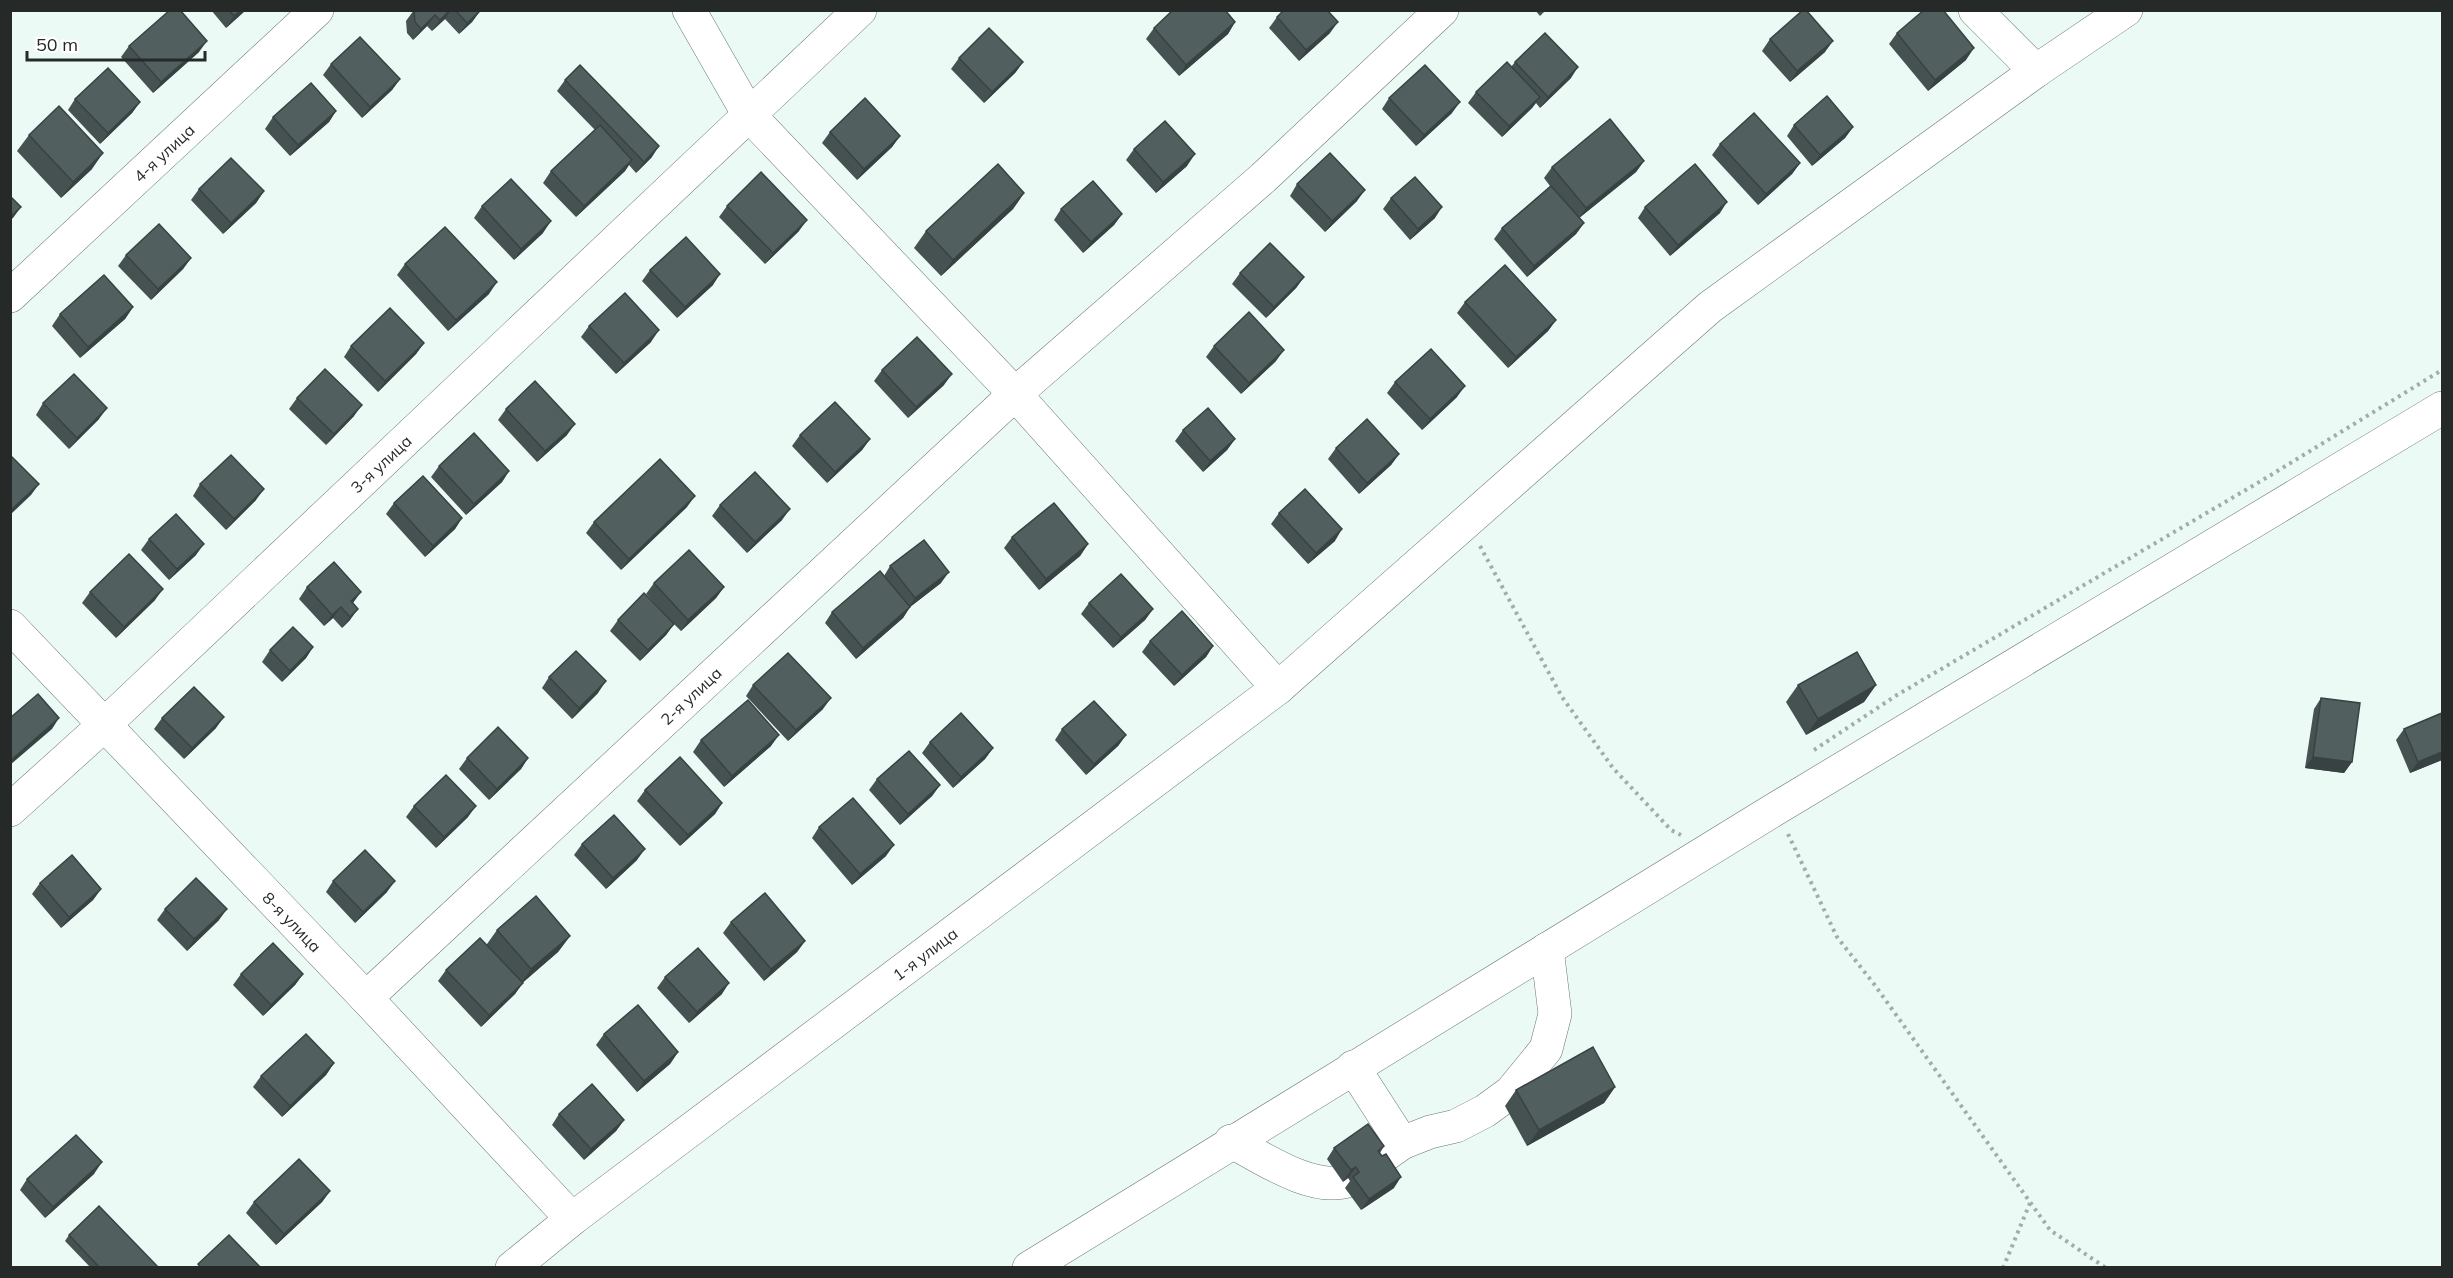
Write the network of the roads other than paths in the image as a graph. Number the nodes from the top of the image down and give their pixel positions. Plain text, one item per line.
1 (317, 10) edge
2 (689, 10) edge
3 (860, 10) edge
4 (1442, 10) edge
5 (1975, 10) edge
6 (2126, 10) edge
7 (2036, 70) junction
8 (749, 116) junction
9 (10, 296) edge
10 (1016, 394) junction
11 (2442, 408) edge
12 (10, 626) edge
13 (1278, 688) junction
14 (103, 726) junction
15 (10, 810) edge
16 (1547, 949) junction
17 (366, 998) junction
18 (1353, 1067) junction
19 (1231, 1141) junction
20 (1402, 1143) junction
21 (572, 1219) junction
22 (512, 1268) edge
23 (1029, 1268) edge

1 - 9 street, 4-я улица
2 - 8 street
3 - 8 street, 3-я улица
4 - 10 street, 2-я улица
5 - 7 street
6 - 7 street, 1-я улица
7 - 13 street, 1-я улица
8 - 10 street
8 - 14 street, 3-я улица
10 - 13 street
10 - 17 street, 2-я улица
11 - 16 street
12 - 14 street, 8-я улица
13 - 21 street, 1-я улица
14 - 15 street, 3-я улица
14 - 17 street, 8-я улица
16 - 18 street
16 - 20 street
17 - 21 street, 8-я улица
18 - 19 street
18 - 20 street
19 - 20 street
19 - 23 street
21 - 22 street, 1-я улица

